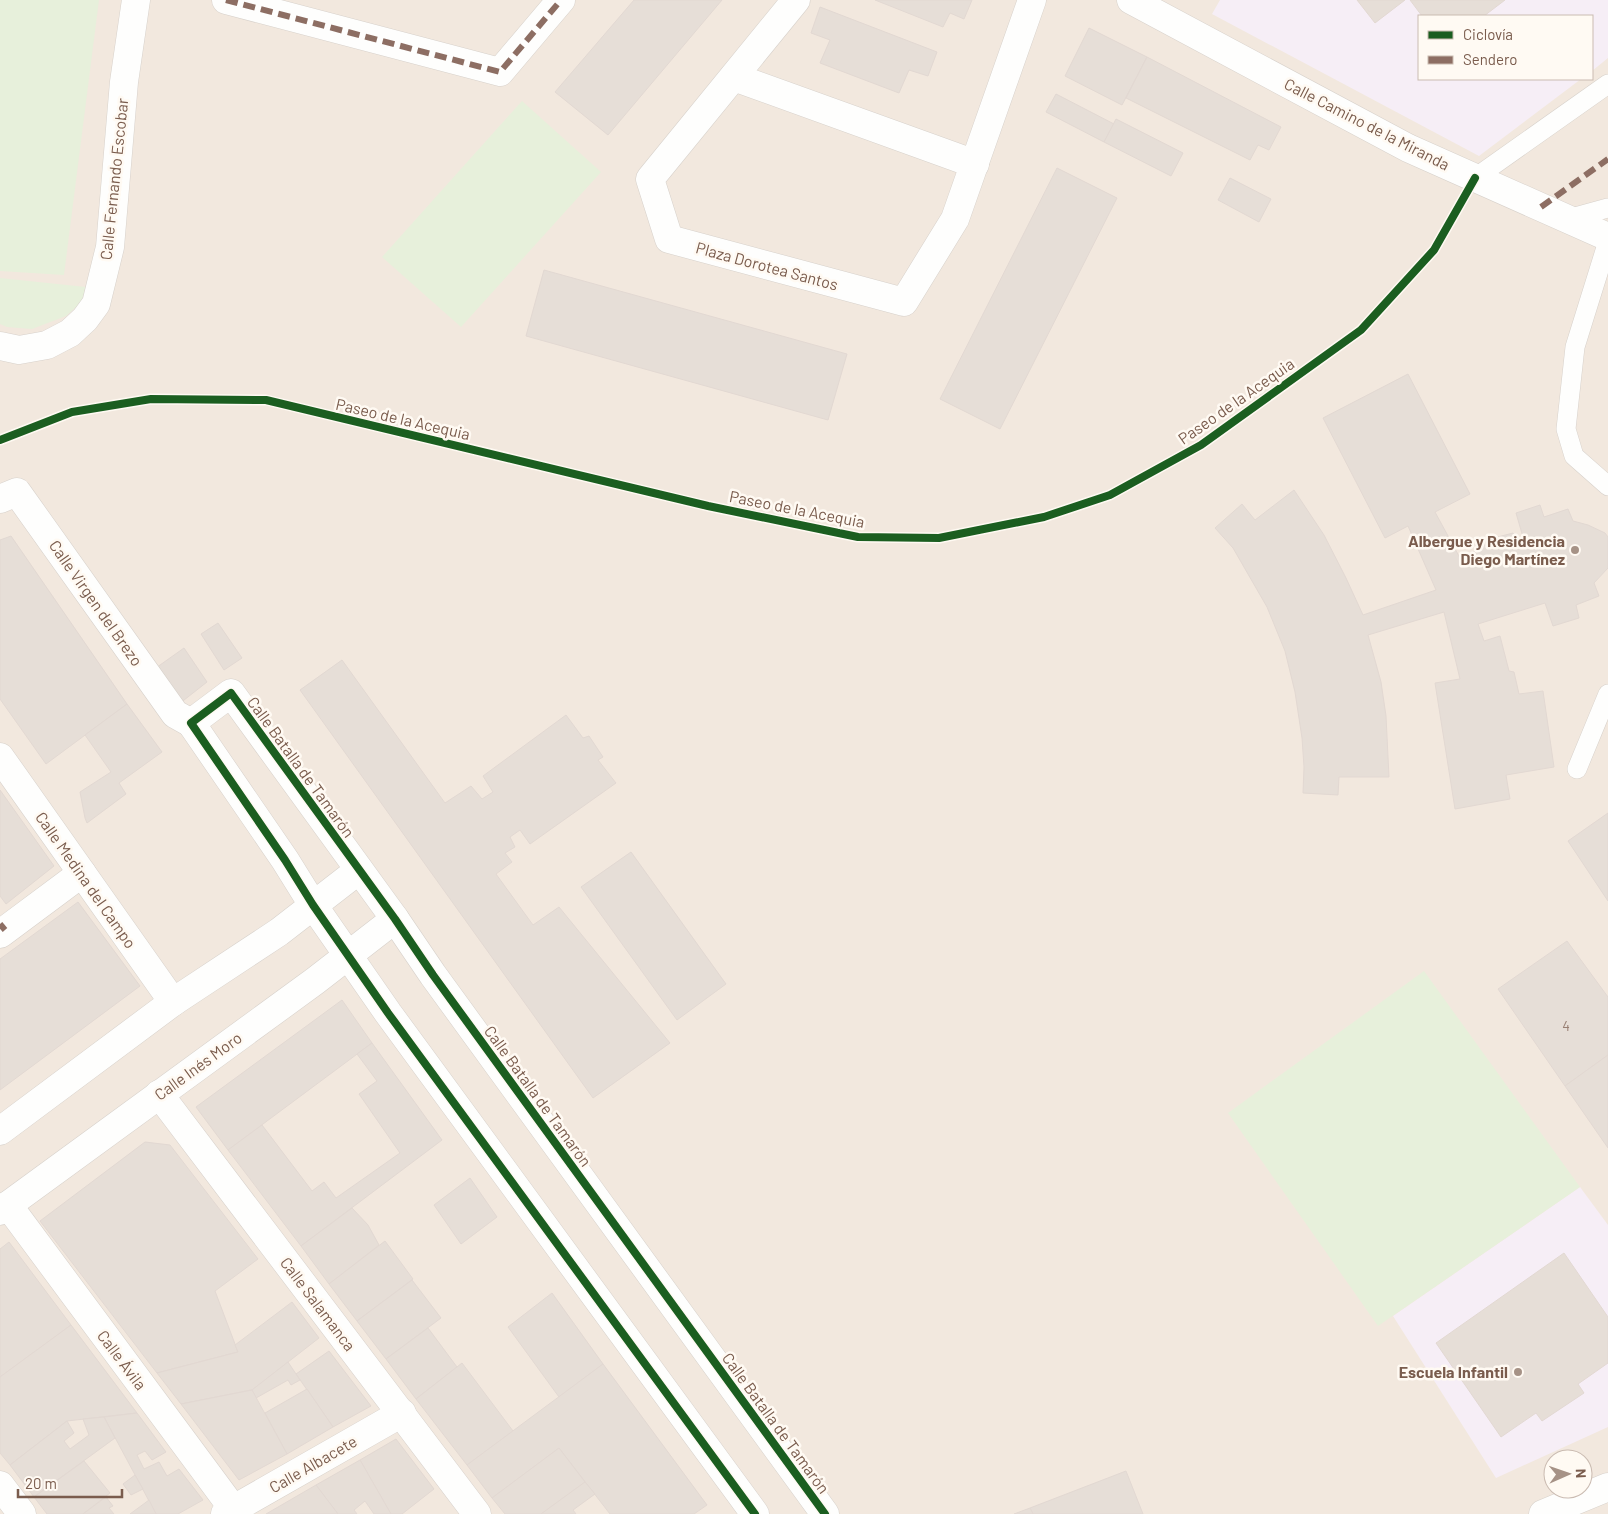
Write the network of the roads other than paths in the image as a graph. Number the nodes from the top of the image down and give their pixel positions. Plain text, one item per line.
1 (136, 0) edge
2 (226, 0) edge
3 (561, 0) edge
4 (796, 0) edge
5 (1032, 0) edge
6 (1131, 0) edge
7 (734, 77) junction
8 (1608, 84) edge
9 (975, 164) junction
10 (1475, 178) junction
11 (1608, 208) edge
12 (1568, 219) junction
13 (1608, 237) edge
14 (1608, 241) edge
15 (0, 346) edge
16 (1608, 486) edge
17 (0, 499) edge
18 (1608, 694) edge
19 (191, 723) junction
20 (0, 757) edge
21 (1578, 769) dead end
22 (359, 870) junction
23 (82, 873) junction
24 (312, 906) junction
25 (395, 919) junction
26 (2, 930) edge
27 (347, 956) junction
28 (173, 1002) junction
29 (159, 1094) junction
30 (0, 1131) edge
31 (4, 1208) edge
32 (402, 1413) junction
33 (0, 1485) edge
34 (1608, 1487) edge
35 (232, 1512) edge
36 (22, 1514) edge
37 (477, 1514) edge
38 (755, 1514) edge
39 (825, 1514) edge
40 (1543, 1514) edge

1 - 15 street, Calle Fernando Escobar
2 - 3 street
4 - 7 street, Plaza Dorotea Santos
5 - 9 street, Plaza Dorotea Santos
6 - 10 street, Calle Camino de la Miranda
7 - 9 street
7 - 9 street, Plaza Dorotea Santos
8 - 10 lane
10 - 12 street, Calle Camino de la Miranda
11 - 12 lane
12 - 13 street, Calle Camino de la Miranda
14 - 16 lane
17 - 19 street, Calle Virgen del Brezo
18 - 21 lane
19 - 22 street, Calle Batalla de Tamarón
19 - 24 street
20 - 23 street, Calle Medina del Campo
22 - 24 street
22 - 25 street, Calle Batalla de Tamarón
23 - 26 street
23 - 28 street, Calle Medina del Campo
24 - 27 street
24 - 28 street
25 - 27 street, Calle Inés Moro
25 - 39 street, Calle Batalla de Tamarón
27 - 29 street, Calle Inés Moro
27 - 38 street
28 - 30 street
29 - 31 street, Calle Inés Moro
29 - 32 street, Calle Salamanca
31 - 35 street, Calle Ávila
32 - 35 street, Calle Albacete
32 - 37 street, Calle Salamanca
33 - 36 street
34 - 40 street

